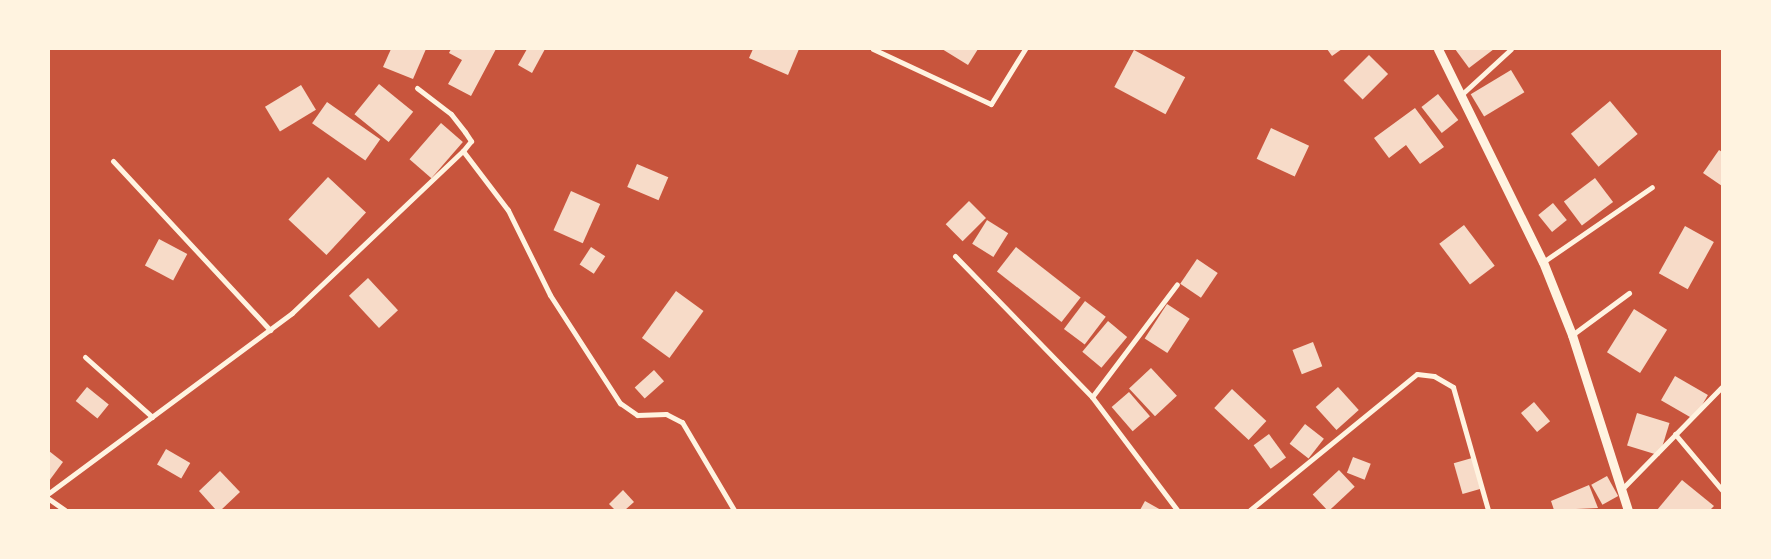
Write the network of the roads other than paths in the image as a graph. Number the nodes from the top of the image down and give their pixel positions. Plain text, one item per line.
1 (873, 49) edge
2 (1025, 49) edge
3 (1438, 49) edge
4 (1511, 49) edge
5 (417, 88) dead end
6 (1461, 95) junction
7 (463, 151) junction
8 (113, 161) dead end
9 (1652, 187) dead end
10 (955, 256) dead end
11 (1543, 262) junction
12 (1177, 284) dead end
13 (1629, 292) dead end
14 (270, 330) junction
15 (1572, 335) junction
16 (85, 357) dead end
17 (1722, 387) edge
18 (1092, 397) junction
19 (152, 417) junction
20 (1675, 434) junction
21 (1621, 490) junction
22 (1722, 490) edge
23 (49, 493) edge
24 (49, 499) edge
25 (65, 510) edge
26 (734, 510) edge
27 (1177, 510) edge
28 (1250, 510) edge
29 (1488, 510) edge
30 (1628, 510) edge

1 - 2 street
3 - 6 street
4 - 6 street
5 - 7 street
6 - 11 street
7 - 14 street
7 - 26 street
8 - 14 street
9 - 11 street
10 - 18 street
11 - 15 street
12 - 18 street
13 - 15 street
14 - 19 street
15 - 21 street
16 - 19 street
17 - 20 street
18 - 27 street
19 - 23 street
20 - 21 street
20 - 22 street
21 - 30 street
24 - 25 street
28 - 29 street

